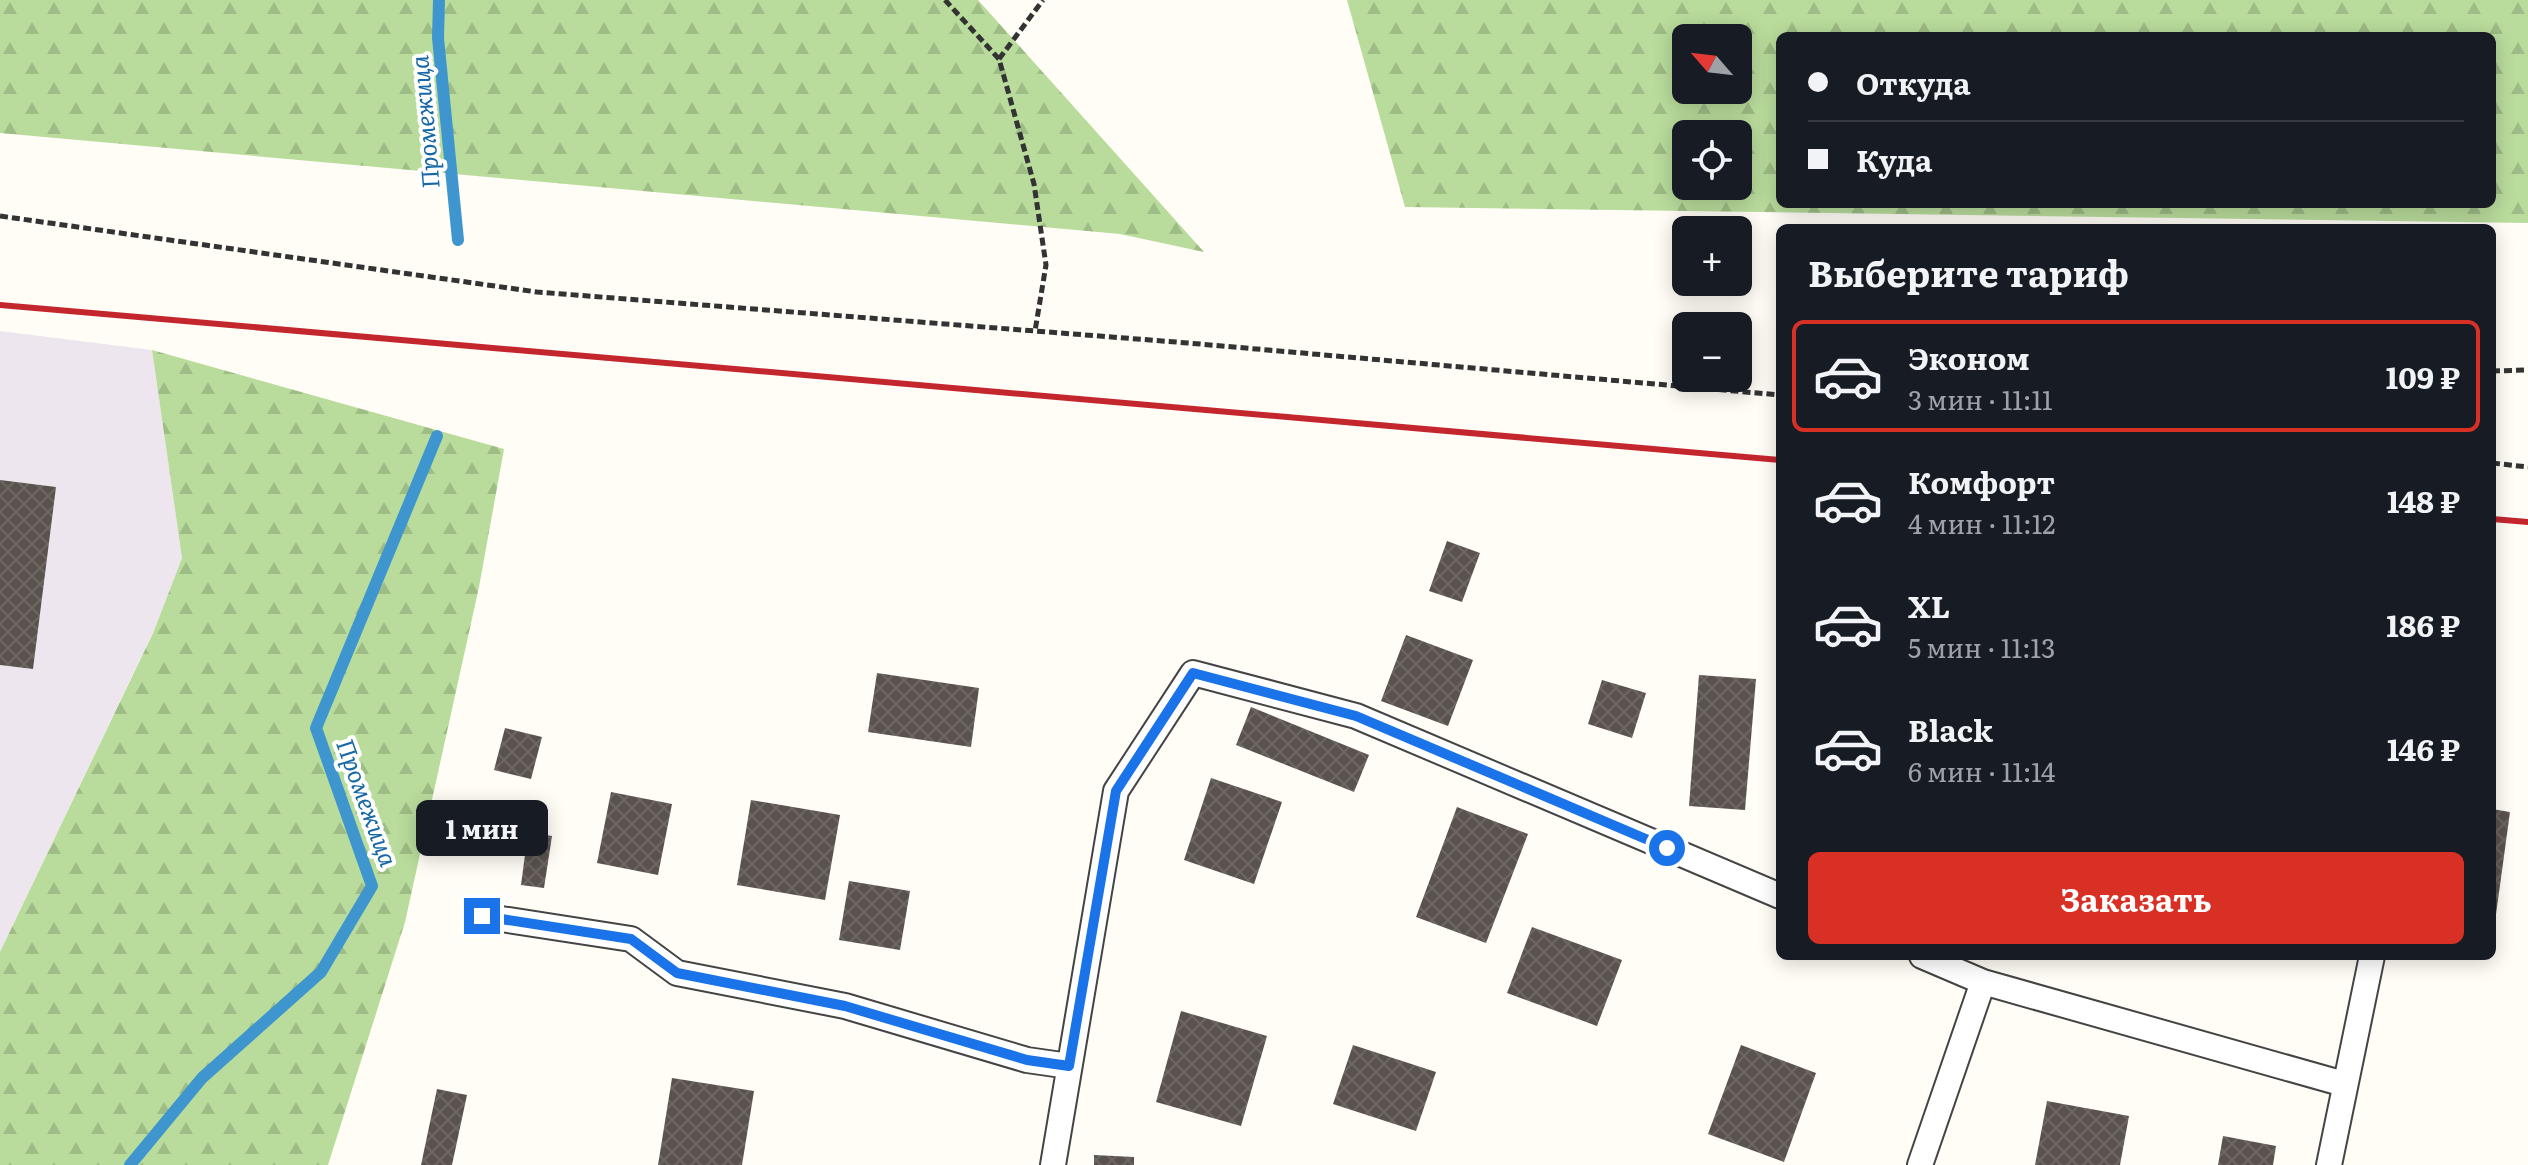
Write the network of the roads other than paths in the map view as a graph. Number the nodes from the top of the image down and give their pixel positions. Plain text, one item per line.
1 (1776, 894) edge
2 (482, 916) dead end
3 (1931, 960) edge
4 (2371, 960) edge
5 (1983, 982) junction
6 (1069, 1066) junction
7 (2344, 1084) junction
8 (1053, 1165) edge
9 (1920, 1165) edge
10 (2329, 1165) edge

1 - 6 lane
2 - 6 lane
3 - 5 lane
4 - 7 lane
5 - 7 lane
5 - 9 lane
6 - 8 lane
7 - 10 lane

